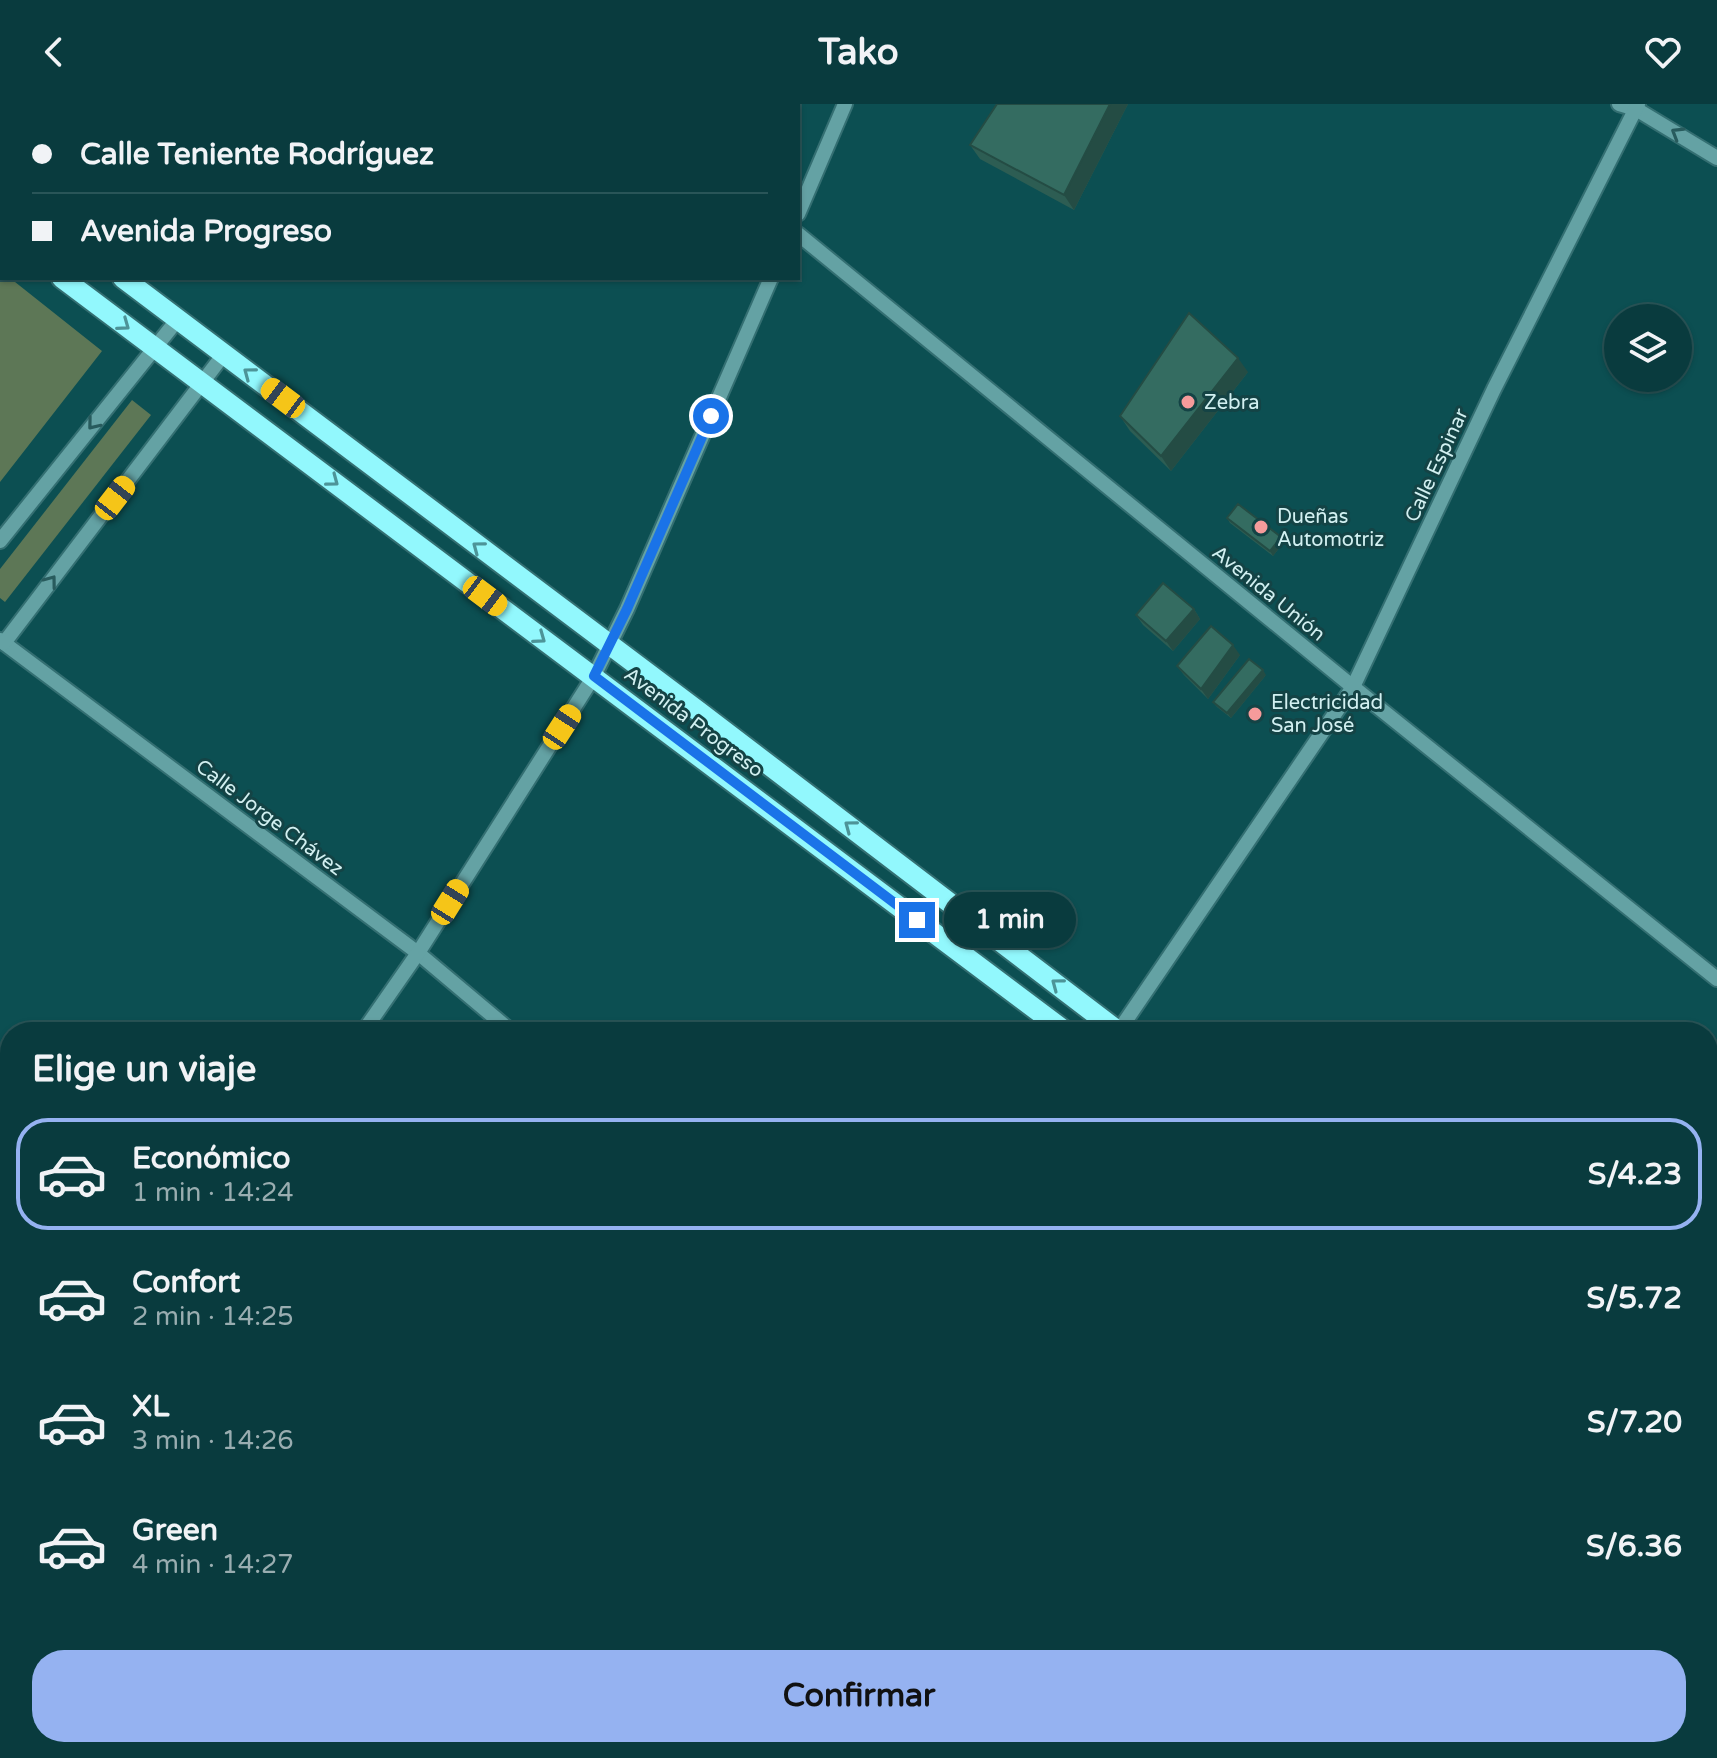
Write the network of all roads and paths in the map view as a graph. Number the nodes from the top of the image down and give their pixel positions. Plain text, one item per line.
1 (845, 104) edge
2 (1619, 104) edge
3 (1637, 106) edge
4 (1717, 158) edge
5 (800, 209) edge
6 (800, 236) edge
7 (65, 280) edge
8 (126, 280) edge
9 (770, 280) edge
10 (178, 319) junction
11 (155, 347) junction
12 (224, 354) junction
13 (203, 382) junction
14 (0, 541) edge
15 (2, 641) edge
16 (608, 644) junction
17 (594, 676) junction
18 (1353, 687) junction
19 (418, 953) junction
20 (1717, 979) edge
21 (370, 1022) edge
22 (500, 1022) edge
23 (1053, 1022) edge
24 (1106, 1022) edge
25 (1126, 1022) edge

1 - 5 street
2 - 3 street
4 -> 3 street
3 - 18 street, Calle Espinar
6 - 18 street, Avenida Unión
7 -> 11 main road, Avenida Progreso
8 - 10 main road, Avenida Progreso
9 - 16 street
10 - 11 street
10 - 12 main road, Avenida Progreso
11 - 13 main road, Avenida Progreso
11 -> 14 street
12 - 13 street
16 -> 12 main road, Avenida Progreso
15 -> 13 street
13 -> 17 main road, Avenida Progreso
15 - 19 street, Calle Jorge Chávez
16 - 17 street
24 -> 16 main road, Avenida Progreso
17 - 19 street
17 - 23 main road, Avenida Progreso
18 - 20 street, Avenida Unión
18 - 25 street, Calle Espinar
19 - 21 street
19 - 22 street, Calle Jorge Chávez

